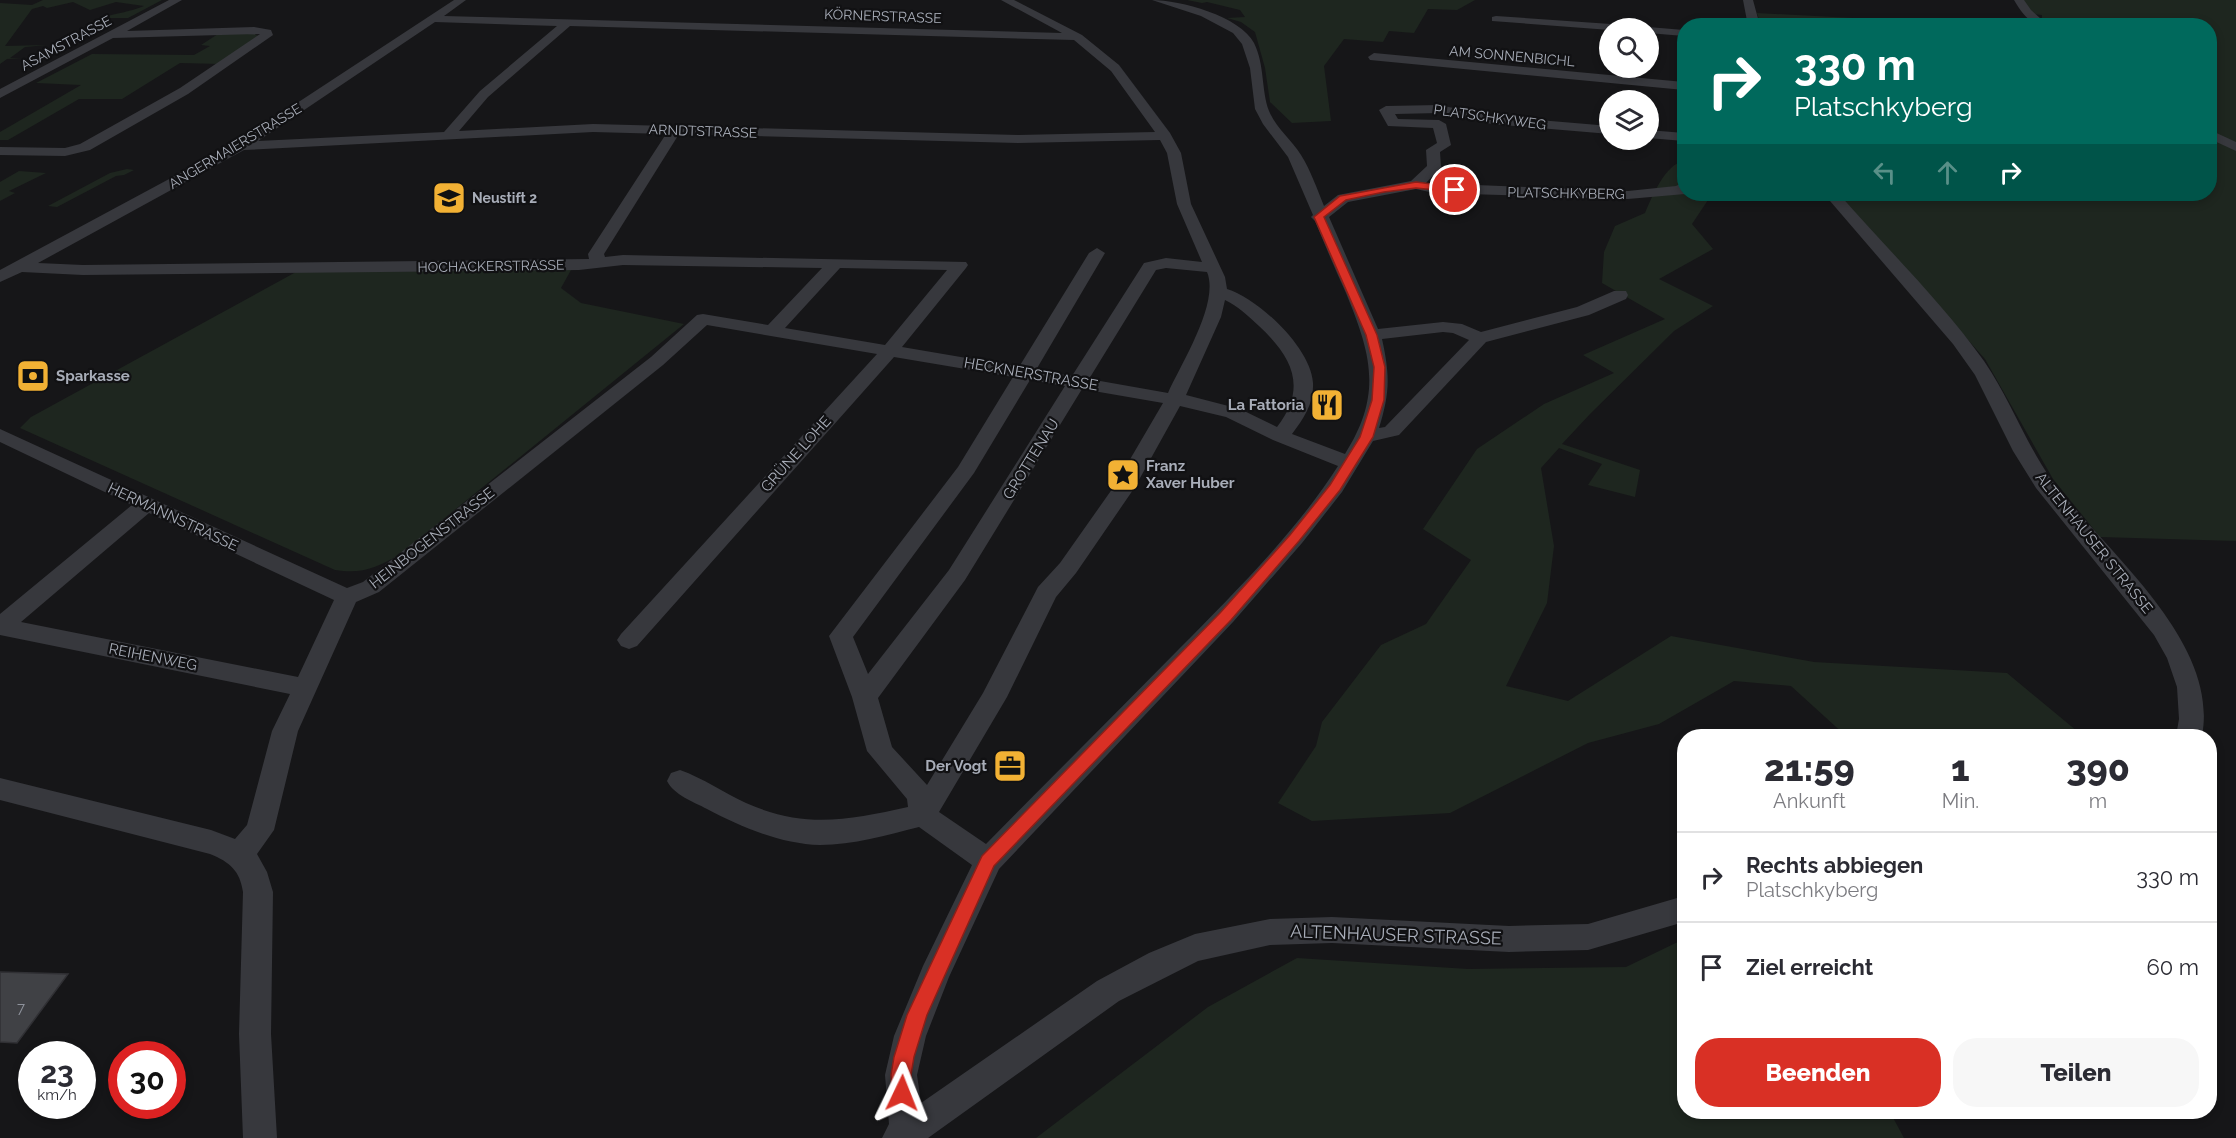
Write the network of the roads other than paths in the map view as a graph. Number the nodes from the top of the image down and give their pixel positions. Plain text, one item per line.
1 (177, 0) edge
2 (461, 0) edge
3 (1006, 0) edge
4 (1157, 0) edge
5 (1748, 0) edge
6 (2019, 0) edge
7 (1752, 18) edge
8 (2034, 18) edge
9 (435, 19) junction
10 (1496, 19) dead end
11 (569, 21) junction
12 (1599, 26) edge
13 (1659, 31) edge
14 (1677, 32) edge
15 (112, 36) junction
16 (1078, 37) junction
17 (1374, 57) dead end
18 (1677, 85) edge
19 (0, 94) edge
20 (1599, 129) edge
21 (675, 130) junction
22 (449, 134) junction
23 (1659, 135) edge
24 (1165, 136) junction
25 (1677, 136) edge
26 (2217, 138) edge
27 (241, 146) junction
28 (2236, 147) edge
29 (0, 152) edge
30 (1416, 185) junction
31 (1677, 189) edge
32 (1837, 201) edge
33 (1319, 217) junction
34 (1097, 253) dead end
35 (597, 261) junction
36 (835, 264) junction
37 (960, 265) joint
38 (22, 267) junction
39 (1212, 268) junction
40 (0, 277) edge
41 (1219, 292) junction
42 (1620, 295) dead end
43 (703, 319) joint
44 (773, 330) junction
45 (1372, 335) junction
46 (1480, 338) junction
47 (890, 350) junction
48 (1024, 372) junction
49 (1079, 382) junction
50 (1175, 398) junction
51 (0, 435) edge
52 (1280, 436) junction
53 (1366, 437) junction
54 (1349, 463) junction
55 (145, 505) junction
56 (347, 597) junction
57 (1, 627) edge
58 (629, 640) dead end
59 (305, 688) junction
60 (866, 697) junction
61 (2190, 729) edge
62 (680, 781) dead end
63 (0, 789) edge
64 (923, 815) junction
65 (239, 854) junction
66 (988, 861) junction
67 (1677, 911) edge
68 (903, 1134) edge
69 (260, 1138) edge

1 - 15 street, ASAMSTRASSE
2 - 9 street, ANGERMAIERSTRASSE
3 - 16 street
4 - 33 street
5 - 7 street
6 - 8 street
9 - 11 street, KÖRNERSTRASSE
9 - 27 street, ANGERMAIERSTRASSE
10 - 12 street
11 - 16 street, KÖRNERSTRASSE
11 - 22 street
13 - 14 street
15 - 19 street, ASAMSTRASSE
15 - 29 street
16 - 24 street
17 - 18 street, AM SONNENBICHL
20 - 30 street, PLATSCHKYWEG
21 - 22 street, ARNDTSTRASSE
21 - 24 street, ARNDTSTRASSE
21 - 35 street
22 - 27 street, ARNDTSTRASSE
23 - 25 street
24 - 39 street
26 - 28 street
27 - 38 street, ANGERMAIERSTRASSE
30 - 31 street, PLATSCHKYBERG
30 - 33 street, PLATSCHKYBERG
32 - 61 street, ALTENHAUSER STRASSE
33 - 45 street
34 - 48 street
35 - 36 street, HOCHACKERSTRASSE
35 - 38 street, HOCHACKERSTRASSE
36 - 37 street, HOCHACKERSTRASSE
36 - 44 street
37 - 47 street, GRÜNE LOHE
38 - 40 street, ANGERMAIERSTRASSE
39 - 41 street
39 - 49 street, GROTTENAU
41 - 50 street
41 - 52 street
42 - 46 street
43 - 44 street, HECKNERSTRASSE
43 - 56 street, HEINBOGENSTRASSE
44 - 47 street, HECKNERSTRASSE
45 - 46 street
45 - 53 street
46 - 53 street
47 - 48 street, HECKNERSTRASSE
47 - 58 street, GRÜNE LOHE
48 - 49 street, HECKNERSTRASSE
48 - 60 street
49 - 50 street, HECKNERSTRASSE
49 - 60 street, GROTTENAU
50 - 52 street, HECKNERSTRASSE
50 - 64 street
51 - 55 street, HERMANNSTRASSE
52 - 54 street, HECKNERSTRASSE
53 - 54 street
54 - 66 street
55 - 56 street, HERMANNSTRASSE
55 - 57 street
56 - 59 street
57 - 59 street, REIHENWEG
59 - 65 street
60 - 64 street
62 - 64 street
63 - 65 street
64 - 66 street
65 - 69 street
66 - 68 street
67 - 68 street, ALTENHAUSER STRASSE

